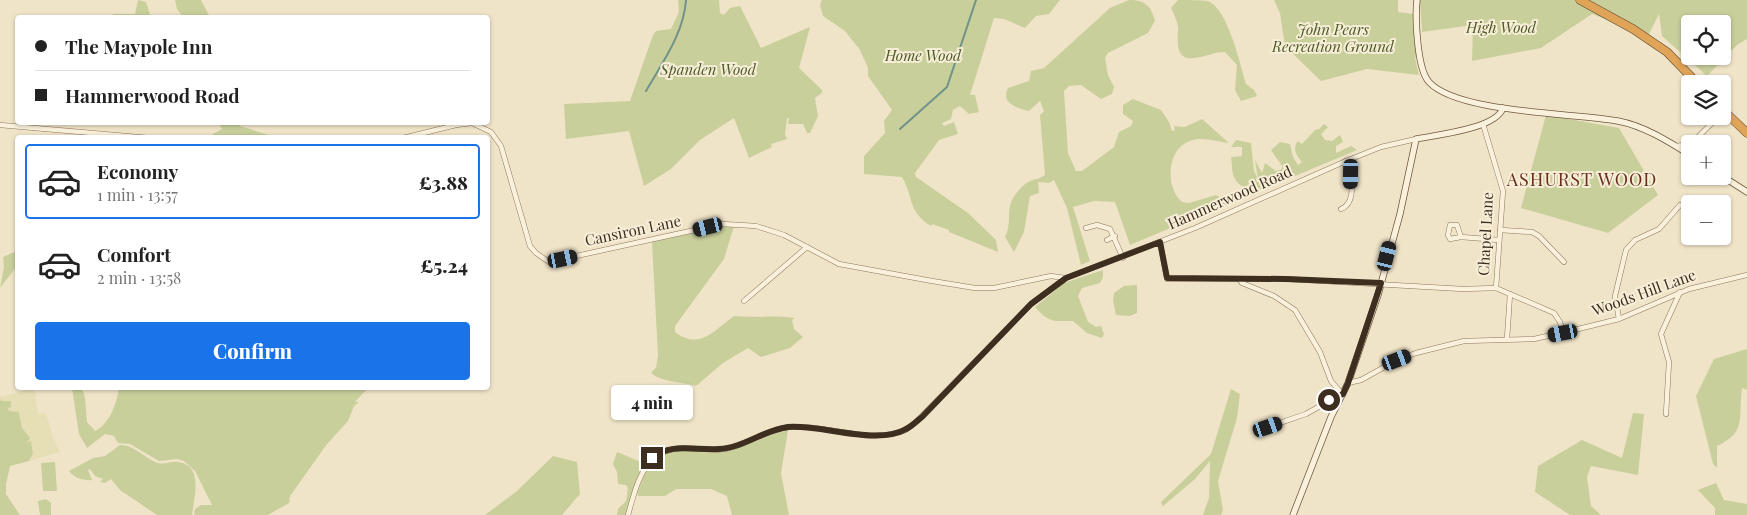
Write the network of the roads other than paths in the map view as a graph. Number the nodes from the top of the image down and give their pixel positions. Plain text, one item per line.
1 (1417, 0) edge
2 (1580, 0) edge
3 (1689, 75) edge
4 (1503, 108) junction
5 (1731, 120) edge
6 (1483, 124) junction
7 (0, 125) edge
8 (463, 125) edge
9 (476, 125) edge
10 (1709, 125) edge
11 (1747, 133) edge
12 (115, 135) edge
13 (417, 135) edge
14 (1700, 135) edge
15 (1416, 139) junction
16 (1681, 145) edge
17 (1676, 146) junction
18 (1681, 149) edge
19 (1346, 161) junction
20 (1731, 182) edge
21 (1747, 192) edge
22 (1680, 205) dead end
23 (1341, 210) dead end
24 (1086, 228) dead end
25 (1500, 230) junction
26 (1115, 236) junction
27 (1461, 237) dead end
28 (1106, 240) dead end
29 (1499, 240) junction
30 (1160, 242) junction
31 (806, 247) junction
32 (1123, 258) junction
33 (1564, 262) dead end
34 (1747, 275) edge
35 (1066, 278) junction
36 (1239, 279) junction
37 (1381, 283) junction
38 (1496, 288) junction
39 (1680, 292) junction
40 (1510, 294) junction
41 (744, 301) dead end
42 (1618, 319) junction
43 (1563, 333) junction
44 (1507, 339) junction
45 (1348, 383) junction
46 (1342, 394) junction
47 (1666, 414) dead end
48 (1256, 431) dead end
49 (628, 515) edge
50 (1293, 515) edge

1 - 4 street
2 - 3 highway
4 - 6 street, Hammerwood Road
4 - 17 street
5 - 11 highway
6 - 15 street, Hammerwood Road
6 - 25 street, Chapel Lane
7 - 12 street
8 - 13 street, Cansiron Lane
9 - 31 street, Cansiron Lane
10 - 14 street
15 - 19 street, Hammerwood Road
15 - 37 street
16 - 17 street
17 - 18 street
19 - 23 street
19 - 30 street, Hammerwood Road
20 - 21 street
22 - 42 street
24 - 26 street
25 - 29 street, Chapel Lane
25 - 33 street
26 - 28 street
26 - 32 street
27 - 29 street
29 - 38 street, Chapel Lane
30 - 32 street, Hammerwood Road
30 - 36 street
31 - 35 street, Cansiron Lane
31 - 41 street
32 - 35 street, Hammerwood Road
34 - 39 street, Woods Hill Lane
35 - 49 street, Hammerwood Road
36 - 37 street
36 - 46 street
37 - 38 street
37 - 45 street
38 - 40 street
39 - 42 street, Woods Hill Lane
39 - 47 street
40 - 43 street
40 - 44 street
42 - 43 street, Woods Hill Lane
43 - 44 street, Woods Hill Lane
44 - 45 street, Woods Hill Lane
45 - 46 street
46 - 48 street
46 - 50 street

